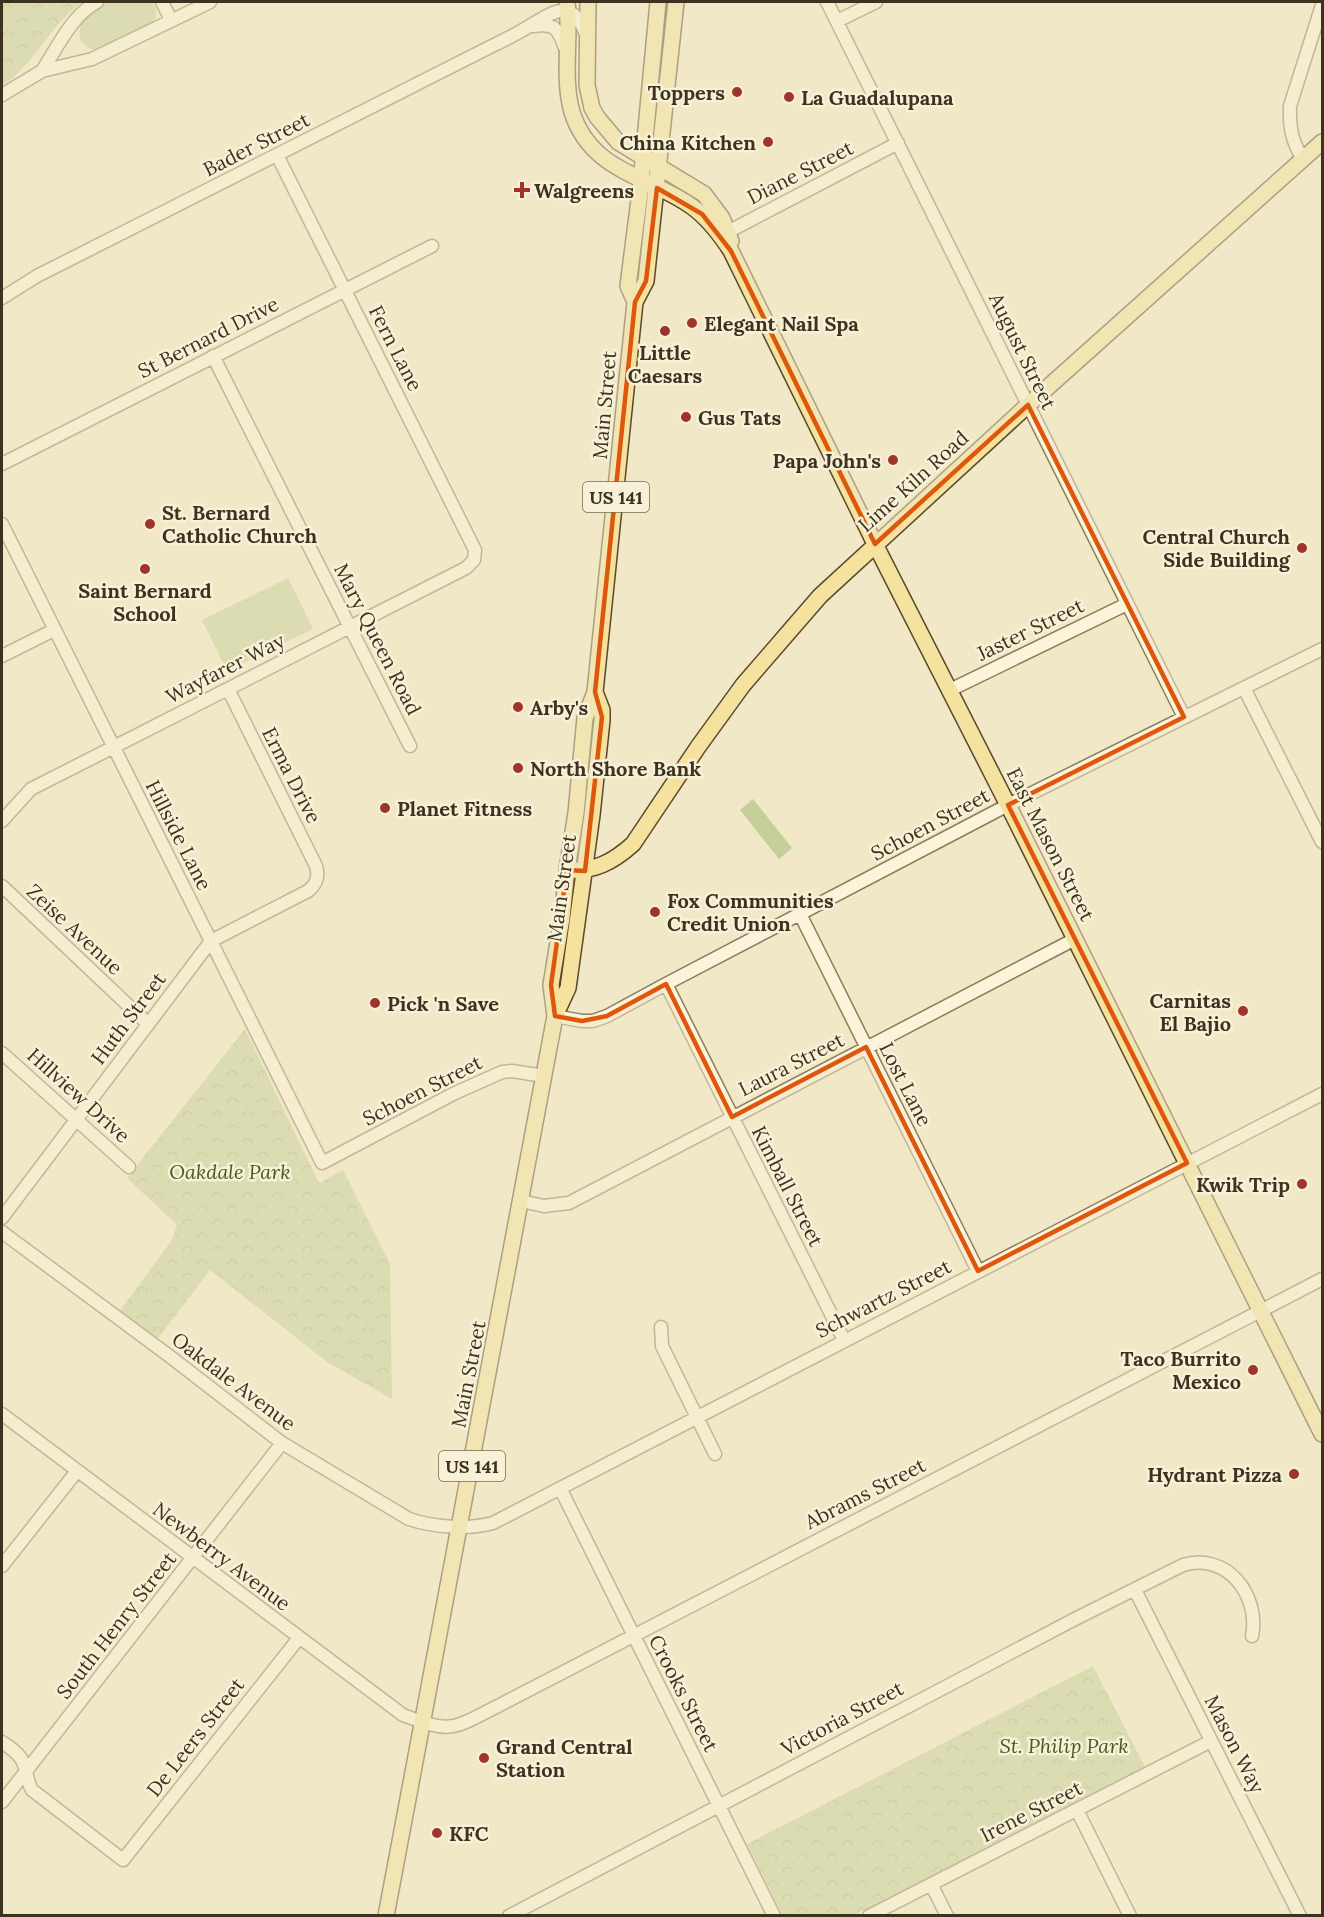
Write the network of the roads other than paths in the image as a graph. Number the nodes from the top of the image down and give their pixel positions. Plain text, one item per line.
1 (97, 2) edge
2 (162, 2) edge
3 (210, 2) edge
4 (588, 2) edge
5 (658, 2) edge
6 (676, 2) edge
7 (827, 2) edge
8 (876, 2) edge
9 (562, 5) edge
10 (1323, 5) edge
11 (171, 20) junction
12 (837, 21) junction
13 (529, 27) junction
14 (589, 45) junction
15 (568, 57) junction
16 (42, 70) junction
17 (2, 95) edge
18 (1323, 142) edge
19 (898, 143) junction
20 (277, 155) junction
21 (643, 157) junction
22 (1303, 159) junction
23 (660, 165) junction
24 (641, 180) junction
25 (657, 188) junction
26 (725, 234) junction
27 (432, 246) dead end
28 (345, 289) junction
29 (2, 298) edge
30 (635, 302) junction
31 (213, 356) junction
32 (1028, 405) junction
33 (2, 464) edge
34 (2, 524) edge
35 (875, 544) junction
36 (474, 560) joint
37 (1127, 604) junction
38 (350, 627) junction
39 (54, 630) junction
40 (1323, 649) edge
41 (2, 656) edge
42 (1244, 688) junction
43 (228, 689) junction
44 (950, 690) junction
45 (595, 692) junction
46 (1184, 717) junction
47 (410, 746) dead end
48 (114, 748) junction
49 (1008, 805) junction
50 (2, 821) edge
51 (1323, 842) edge
52 (567, 870) junction
53 (585, 871) junction
54 (317, 879) joint
55 (2, 886) edge
56 (800, 914) junction
57 (1075, 939) junction
58 (211, 941) junction
59 (666, 984) junction
60 (555, 1016) junction
61 (148, 1024) junction
62 (866, 1047) junction
63 (2, 1053) edge
64 (544, 1076) junction
65 (1323, 1094) edge
66 (732, 1117) junction
67 (76, 1119) junction
68 (322, 1163) joint
69 (1187, 1163) junction
70 (129, 1167) dead end
71 (521, 1201) junction
72 (2, 1218) edge
73 (2, 1232) edge
74 (978, 1271) junction
75 (1323, 1279) edge
76 (1261, 1310) junction
77 (661, 1327) dead end
78 (844, 1340) junction
79 (2, 1414) edge
80 (696, 1417) junction
81 (1323, 1434) edge
82 (282, 1443) junction
83 (715, 1454) dead end
84 (77, 1471) junction
85 (560, 1488) junction
86 (460, 1526) junction
87 (194, 1558) junction
88 (2, 1566) edge
89 (1135, 1590) junction
90 (633, 1635) junction
91 (1252, 1636) dead end
92 (299, 1638) junction
93 (423, 1723) junction
94 (1211, 1741) junction
95 (2, 1742) edge
96 (25, 1772) junction
97 (2, 1802) edge
98 (718, 1804) junction
99 (1077, 1809) junction
100 (931, 1884) junction
101 (386, 1916) edge
102 (509, 1916) edge
103 (774, 1916) edge
104 (869, 1916) edge
105 (947, 1916) edge
106 (1130, 1916) edge
107 (1300, 1916) edge

1 - 16 street
2 - 11 street
3 - 11 street
4 - 14 main road, East Mason Street
5 - 21 main road, Main Street / US 141
6 - 23 main road, Main Street / US 141
7 - 12 street, August Street
8 - 12 street
9 - 13 street, Bader Street
9 - 14 street
9 - 15 main road, East Mason Street
10 - 22 street
11 - 16 street
12 - 19 street, August Street
13 - 15 street
13 - 20 street, Bader Street
14 - 21 main road, East Mason Street
15 - 24 main road, East Mason Street
16 - 17 street
18 - 22 main road, Lime Kiln Road
19 - 26 street, Diane Street
19 - 32 street, August Street
20 - 28 street, Fern Lane
20 - 29 street, Bader Street
21 - 23 main road, East Mason Street
21 - 24 main road, Main Street / US 141
22 - 32 main road, Lime Kiln Road
23 - 25 main road, Main Street / US 141
23 - 26 main road, East Mason Street
24 - 25 main road, East Mason Street
24 - 30 main road, Main Street / US 141
25 - 26 main road, East Mason Street
25 - 30 main road, Main Street / US 141
26 - 35 main road, East Mason Street
27 - 28 street, St Bernard Drive
28 - 31 street, St Bernard Drive
28 - 36 street, Fern Lane
30 - 45 main road, Main Street / US 141
31 - 33 street, St Bernard Drive
31 - 38 street, Mary Queen Road
32 - 35 main road, Lime Kiln Road
32 - 37 street, August Street
34 - 39 street, Hillside Lane
35 - 44 main road, East Mason Street
35 - 53 main road, Lime Kiln Road
36 - 38 street, Wayfarer Way
37 - 44 street, Jaster Street
37 - 46 street, August Street
38 - 43 street, Wayfarer Way
38 - 47 street, Mary Queen Road
39 - 41 street
39 - 48 street, Hillside Lane
40 - 42 street, Schoen Street
42 - 46 street, Schoen Street
42 - 51 street
43 - 48 street, Wayfarer Way
43 - 54 street, Erma Drive
44 - 49 main road, East Mason Street
45 - 52 main road, Main Street / US 141
45 - 53 main road, Main Street / US 141
46 - 49 street, Schoen Street
48 - 50 street, Wayfarer Way
48 - 58 street, Hillside Lane
49 - 56 street, Schoen Street
49 - 57 main road, East Mason Street
52 - 53 main road, Lime Kiln Road
52 - 60 main road, Main Street / US 141
53 - 60 main road, Main Street / US 141
54 - 58 street, Huth Street
55 - 61 street, Zeise Avenue
56 - 59 street, Schoen Street
56 - 62 street, Lost Lane
57 - 62 street, Laura Street
57 - 69 main road, East Mason Street
58 - 61 street, Huth Street
58 - 68 street, Hillside Lane
59 - 60 street, Schoen Street
59 - 66 street, Kimball Street
60 - 64 main road, Main Street / US 141
61 - 67 street, Huth Street
62 - 66 street, Laura Street
62 - 74 street, Lost Lane
63 - 67 street, Hillview Drive
64 - 68 street, Schoen Street
64 - 71 main road, Main Street / US 141
65 - 69 street, Schwartz Street
66 - 71 street, Laura Street
66 - 78 street, Kimball Street
67 - 70 street, Hillview Drive
67 - 72 street, Huth Street
69 - 74 street, Schwartz Street
69 - 76 main road, East Mason Street
71 - 86 main road, Main Street / US 141
73 - 82 street, Oakdale Avenue
74 - 78 street, Schwartz Street
75 - 76 street, Abrams Street
76 - 81 main road, East Mason Street
76 - 90 street, Abrams Street
77 - 80 street
78 - 80 street, Schwartz Street
79 - 84 street, Newberry Avenue
80 - 83 street
80 - 85 street, Schwartz Street
82 - 86 street, Oakdale Avenue
82 - 87 street, South Henry Street
84 - 87 street, Newberry Avenue
84 - 88 street
85 - 86 street, Schwartz Street
85 - 90 street, Crooks Street
86 - 93 main road, Main Street / US 141
87 - 92 street, Newberry Avenue
87 - 96 street, South Henry Street
89 - 91 street, Victoria Street
89 - 94 street, Mason Way
89 - 98 street, Victoria Street
90 - 93 street, Abrams Street
90 - 98 street, Crooks Street
92 - 93 street, Newberry Avenue
92 - 96 street, De Leers Street
93 - 101 main road, Main Street / US 141
94 - 99 street, Irene Street
94 - 107 street, Mason Way
95 - 96 street
96 - 97 street, South Henry Street
98 - 102 street, Victoria Street
98 - 103 street, Crooks Street
99 - 100 street, Irene Street
99 - 106 street
100 - 104 street, Irene Street
100 - 105 street

